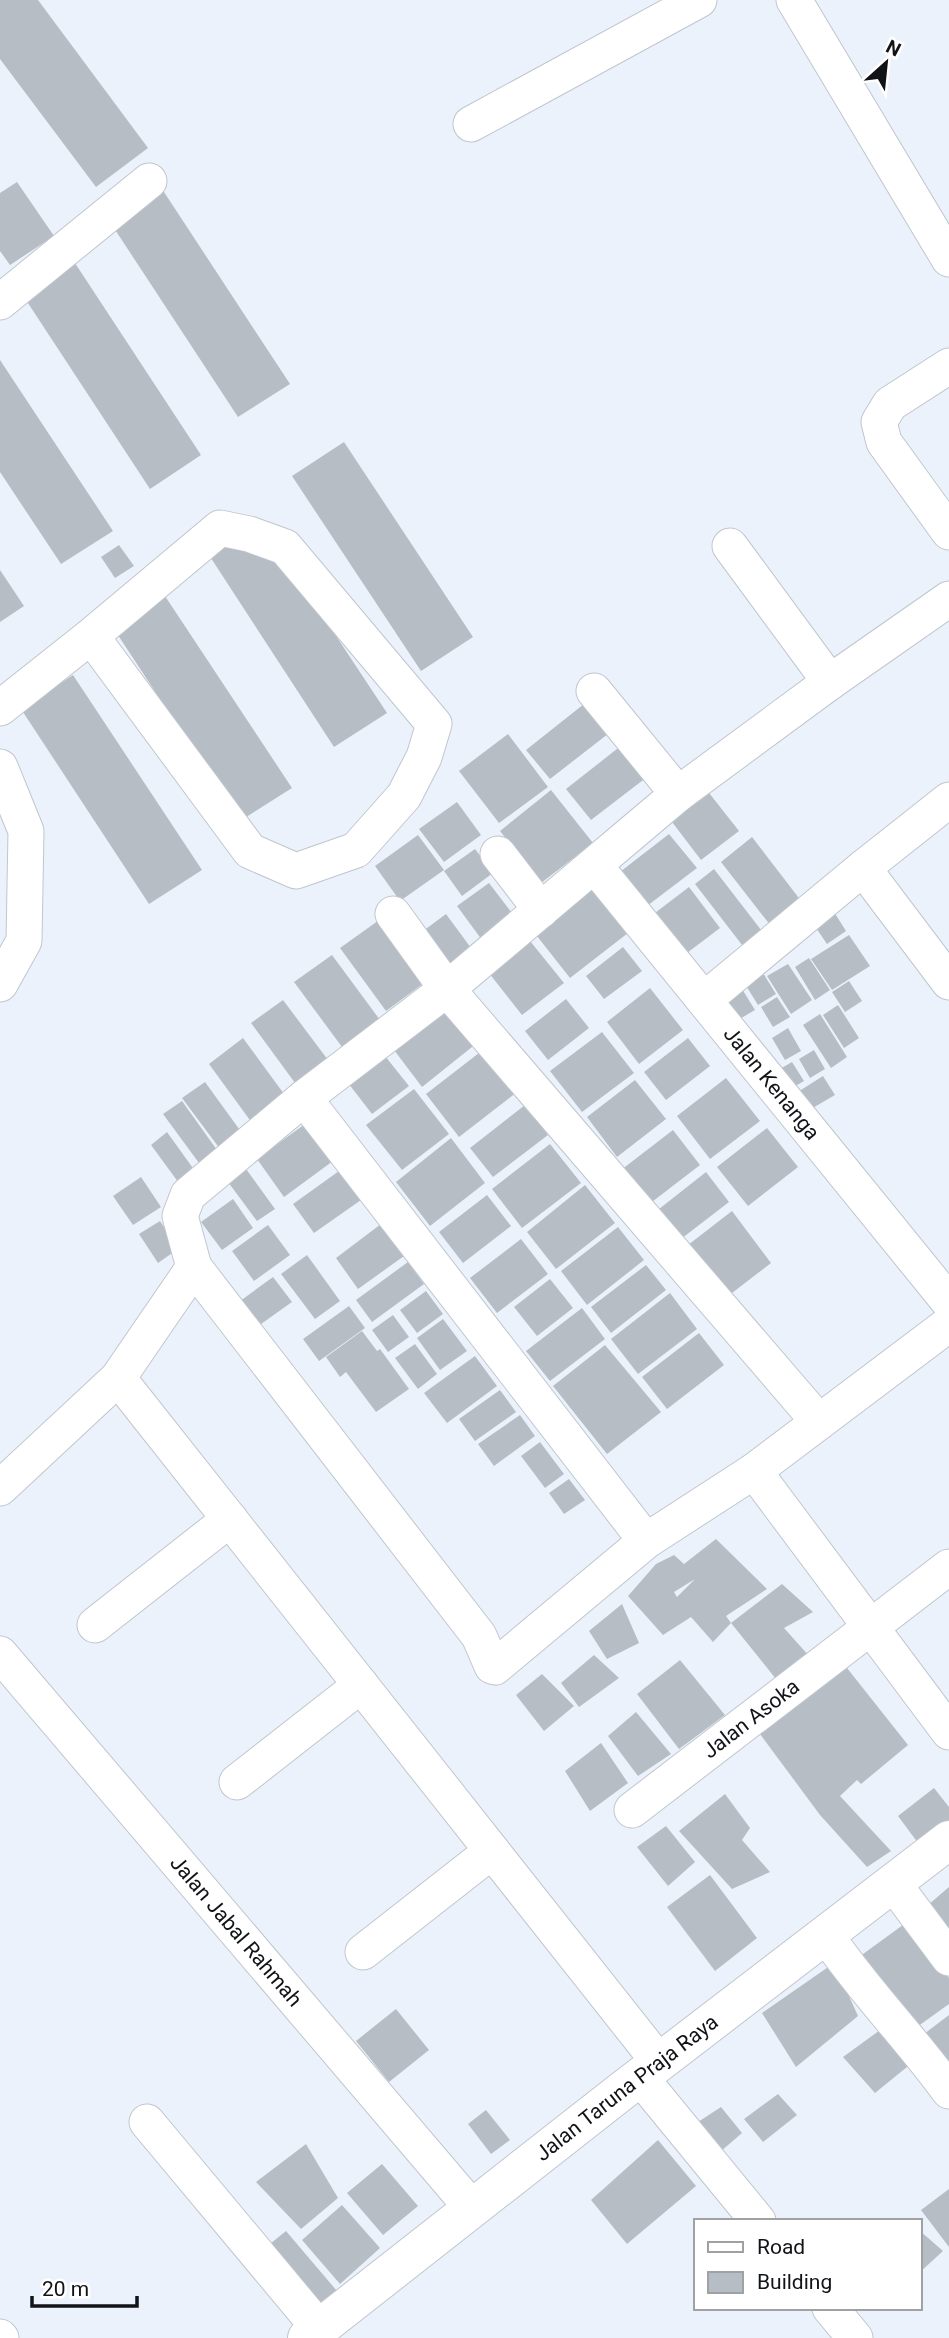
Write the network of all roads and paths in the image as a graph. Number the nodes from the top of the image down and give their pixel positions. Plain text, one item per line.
1 (699, 0) edge
2 (794, 0) edge
3 (471, 124) dead end
4 (149, 181) dead end
5 (949, 259) edge
6 (0, 302) edge
7 (949, 366) edge
8 (949, 532) edge
9 (730, 546) dead end
10 (949, 599) edge
11 (91, 636) junction
12 (830, 682) junction
13 (594, 691) dead end
14 (0, 708) edge
15 (0, 767) edge
16 (678, 794) junction
17 (949, 800) edge
18 (498, 854) dead end
19 (595, 866) junction
20 (863, 868) junction
21 (541, 910) junction
22 (393, 914) dead end
23 (949, 982) edge
24 (0, 984) edge
25 (447, 989) junction
26 (705, 1000) junction
27 (304, 1098) junction
28 (194, 1266) junction
29 (949, 1302) edge
30 (949, 1324) edge
31 (118, 1378) junction
32 (819, 1422) junction
33 (754, 1471) junction
34 (0, 1488) edge
35 (230, 1520) junction
36 (646, 1541) junction
37 (949, 1567) edge
38 (95, 1625) dead end
39 (869, 1627) junction
40 (0, 1654) edge
41 (361, 1685) junction
42 (949, 1732) edge
43 (237, 1783) dead end
44 (632, 1810) dead end
45 (949, 1840) edge
46 (492, 1851) junction
47 (892, 1883) junction
48 (826, 1935) junction
49 (363, 1952) dead end
50 (949, 1958) edge
51 (650, 2069) junction
52 (949, 2091) edge
53 (147, 2122) dead end
54 (472, 2208) junction
55 (757, 2219) edge
56 (832, 2310) edge
57 (313, 2333) edge
58 (855, 2338) edge

1 - 3 street
2 - 5 street
4 - 6 street
7 - 8 street
9 - 12 street
10 - 12 street
11 - 11 street
11 - 14 street
12 - 16 street
13 - 16 street
15 - 24 street
16 - 19 street
17 - 20 street
18 - 21 street
19 - 21 street
19 - 26 street, Jalan Kenanga
20 - 23 street
20 - 26 street
21 - 25 street
22 - 25 street
25 - 27 street
25 - 32 street
26 - 29 street, Jalan Kenanga
27 - 28 street
27 - 36 street
28 - 31 street
28 - 36 street
30 - 32 street
31 - 34 street
31 - 35 street
32 - 33 street
33 - 36 street
33 - 39 street
35 - 38 street
35 - 41 street
37 - 39 street, Jalan Asoka
39 - 42 street
39 - 44 street, Jalan Asoka
40 - 54 street, Jalan Jabal Rahmah
41 - 43 street
41 - 46 street
45 - 47 main road, Jalan Taruna Praja Raya
46 - 49 street
46 - 51 street
47 - 48 main road, Jalan Taruna Praja Raya
47 - 50 street
48 - 51 main road, Jalan Taruna Praja Raya
48 - 52 street
51 - 54 main road, Jalan Taruna Praja Raya
51 - 55 street
53 - 57 street
54 - 57 main road, Jalan Taruna Praja Raya
56 - 58 street

